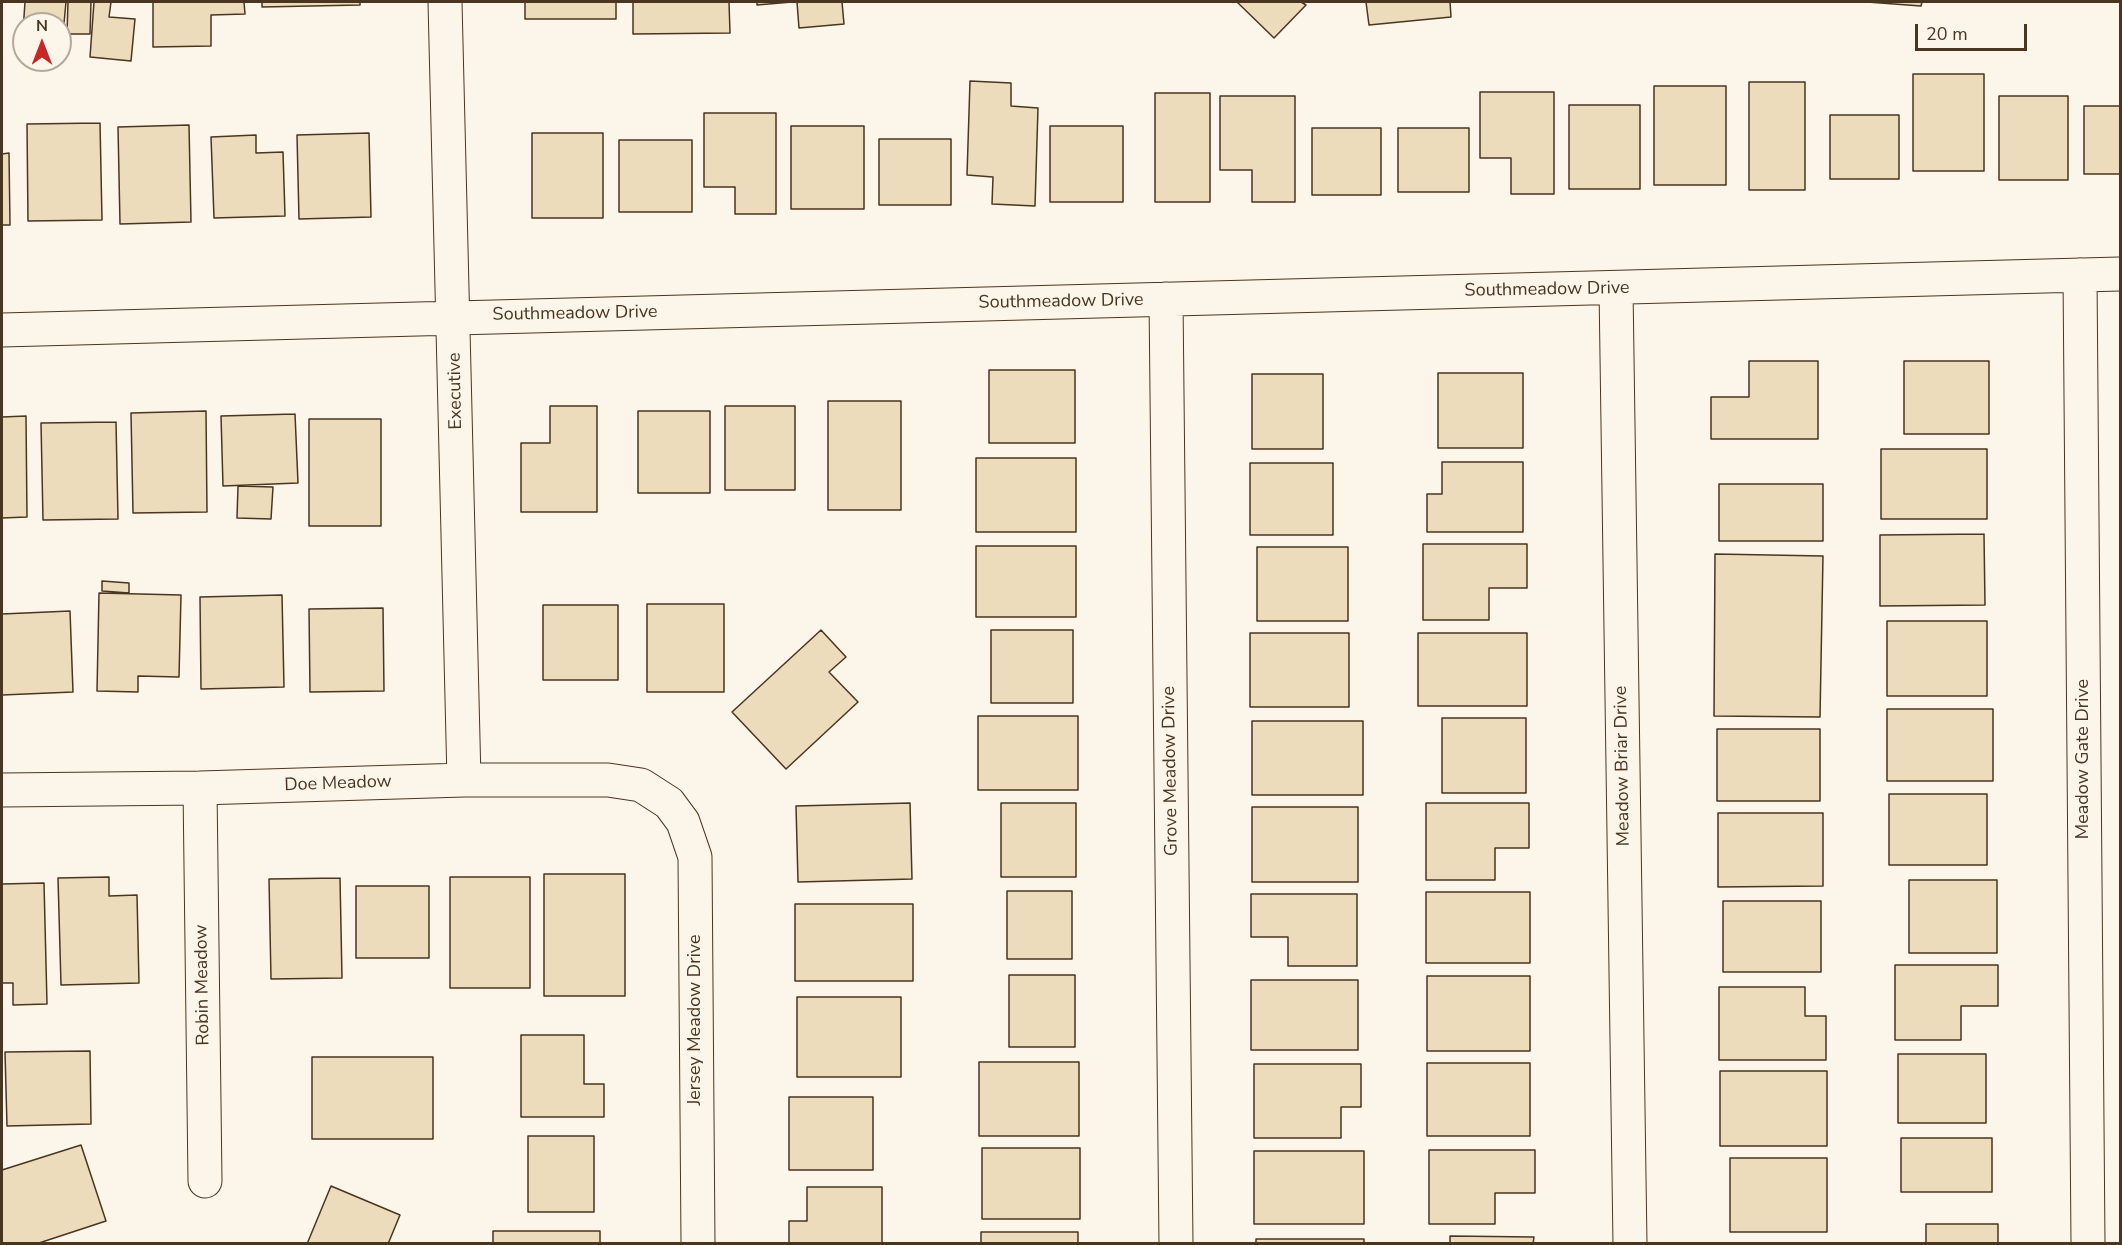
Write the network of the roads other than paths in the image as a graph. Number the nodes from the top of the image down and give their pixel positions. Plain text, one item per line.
1 (446, 2) edge
2 (2121, 274) edge
3 (2080, 275) junction
4 (1616, 288) junction
5 (1166, 299) junction
6 (454, 316) junction
7 (2, 330) edge
8 (464, 780) junction
9 (200, 788) junction
10 (2, 790) edge
11 (669, 803) joint
12 (205, 1181) dead end
13 (698, 1244) edge
14 (1176, 1244) edge
15 (1630, 1244) edge
16 (2088, 1244) edge

1 - 6 street, Executive
2 - 3 street, Southmeadow Drive
3 - 4 street, Southmeadow Drive
3 - 16 street, Meadow Gate Drive
4 - 5 street, Southmeadow Drive
4 - 15 street, Meadow Briar Drive
5 - 6 street, Southmeadow Drive
5 - 14 street, Grove Meadow Drive
6 - 7 street, Southmeadow Drive
6 - 8 street, Executive
8 - 9 street, Doe Meadow
8 - 11 street, Doe Meadow
9 - 10 street, Doe Meadow
9 - 12 street, Robin Meadow
11 - 13 street, Jersey Meadow Drive

